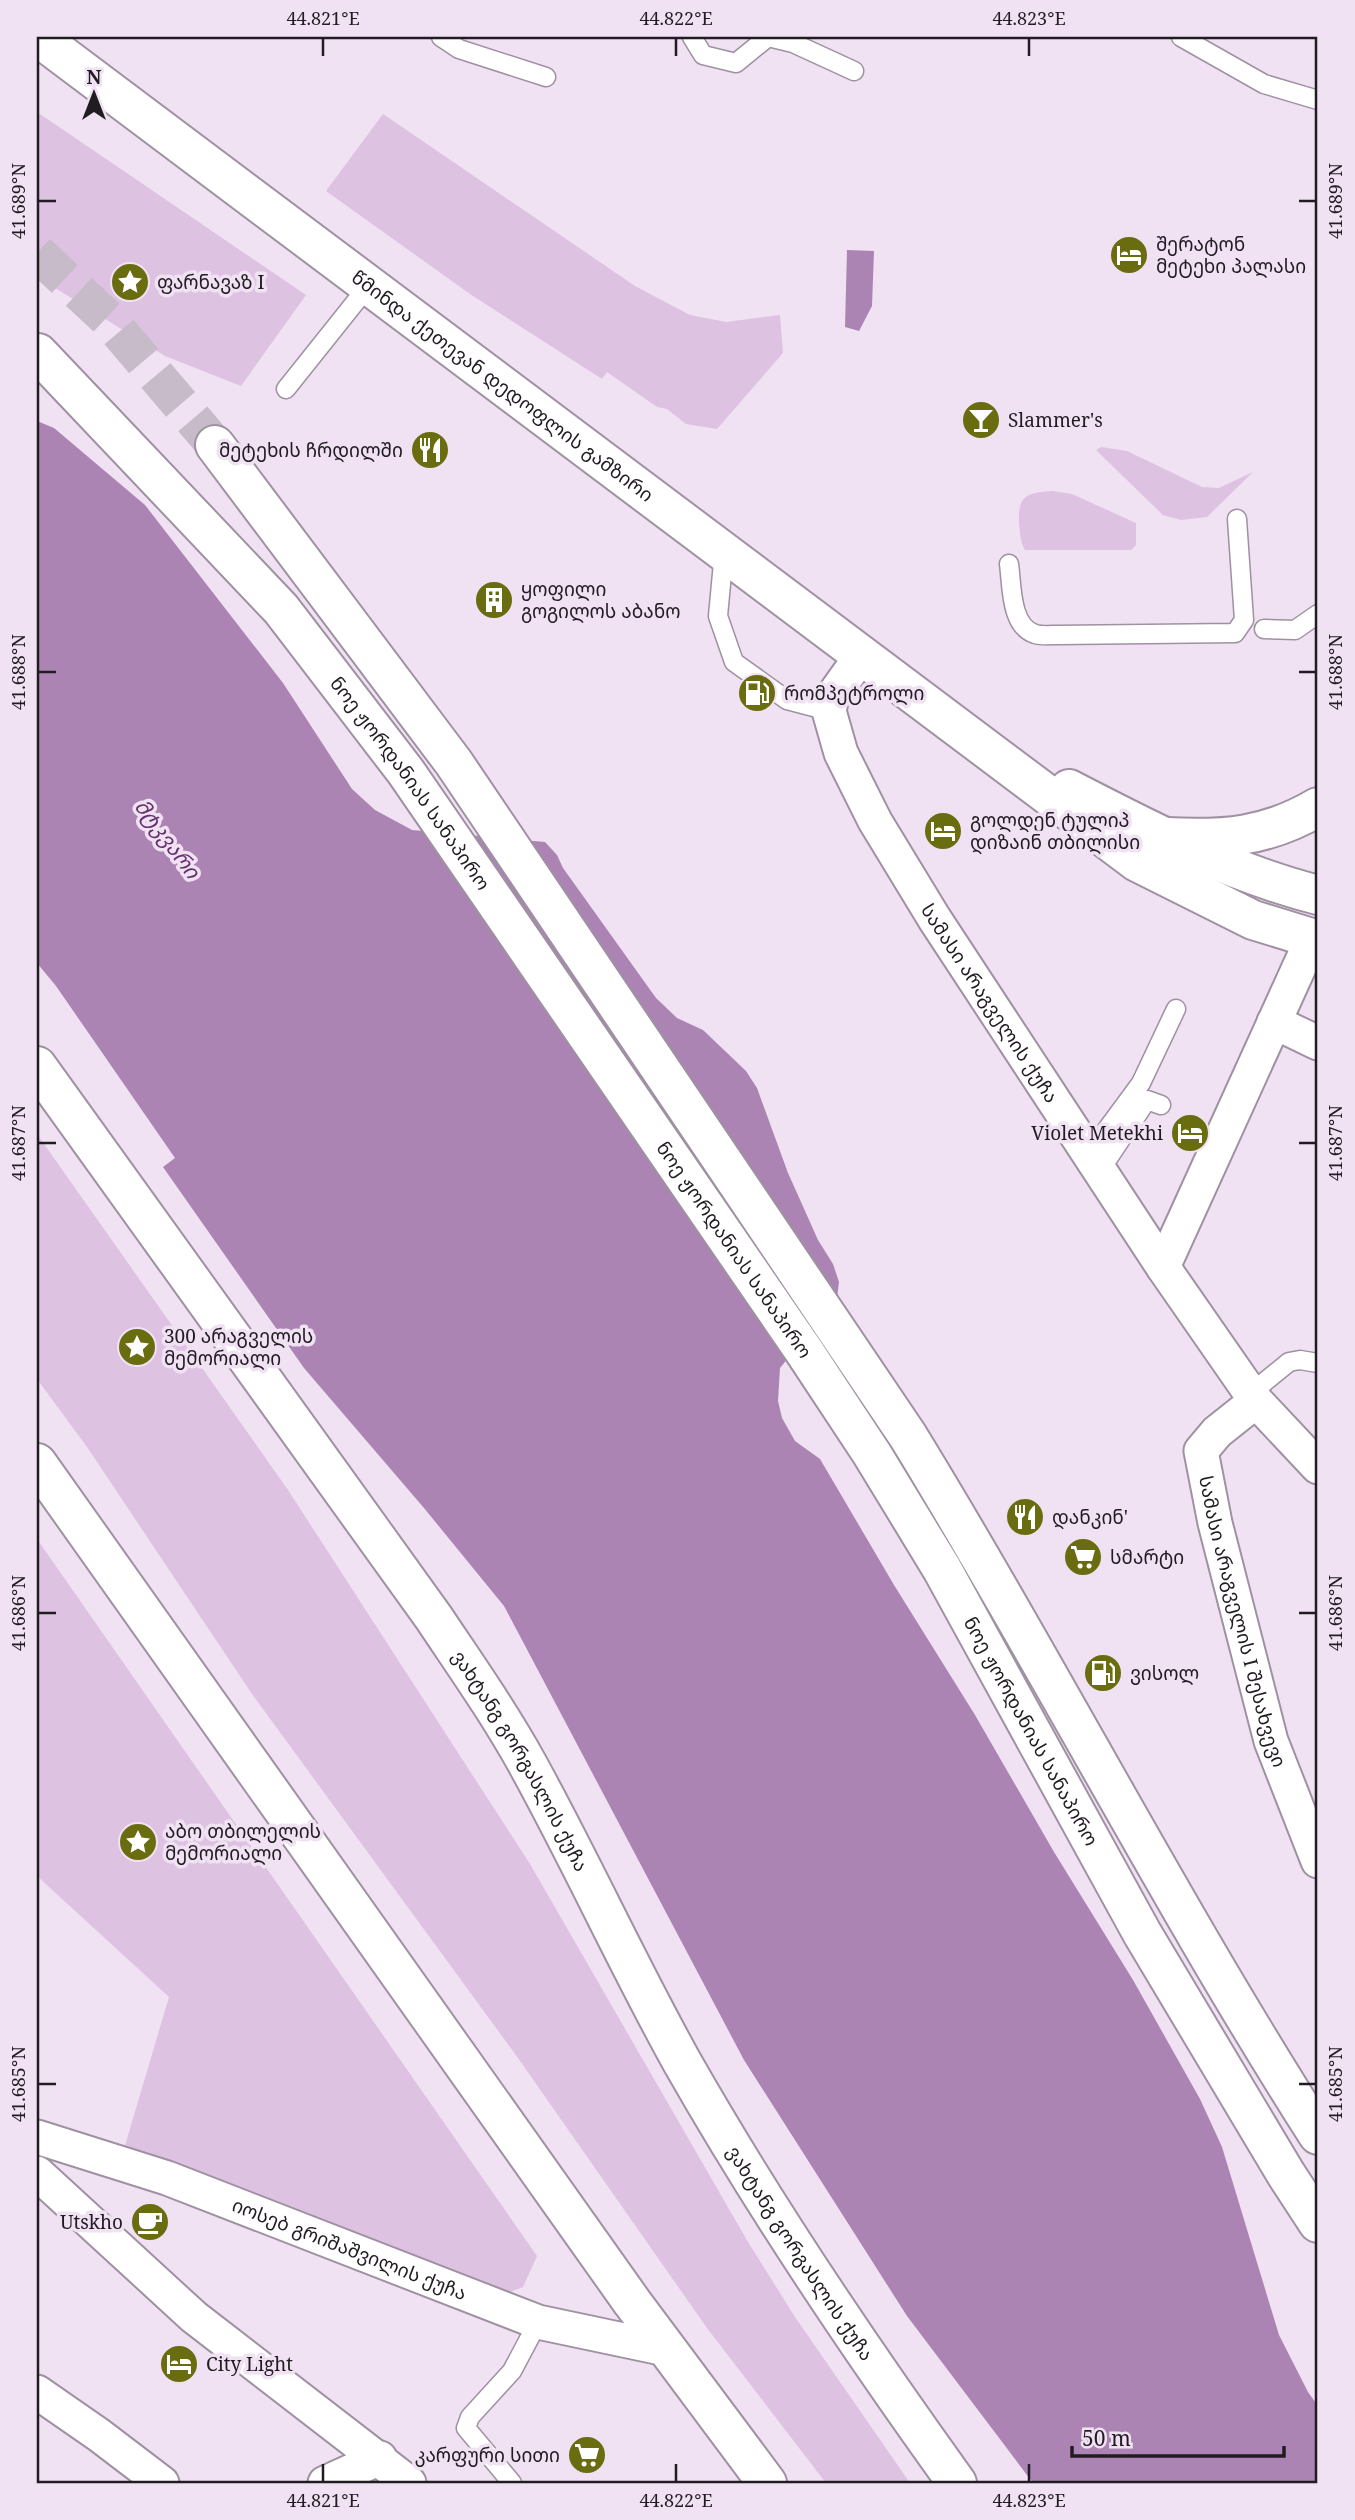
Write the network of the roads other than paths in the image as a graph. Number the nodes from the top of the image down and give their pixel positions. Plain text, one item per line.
1 (38, 37) edge
2 (441, 37) edge
3 (692, 37) edge
4 (1181, 37) edge
5 (854, 71) dead end
6 (546, 77) dead end
7 (1318, 100) edge
8 (369, 285) junction
9 (38, 353) edge
10 (286, 389) dead end
11 (215, 445) tunnel mouth
12 (1237, 519) dead end
13 (724, 551) junction
14 (1009, 564) dead end
15 (1318, 614) edge
16 (1264, 629) dead end
17 (862, 654) junction
18 (830, 710) junction
19 (968, 735) junction
20 (1318, 807) edge
21 (1166, 837) junction
22 (1318, 895) edge
23 (1318, 900) edge
24 (1315, 940) edge
25 (1176, 1009) dead end
26 (1274, 1022) junction
27 (1318, 1043) edge
28 (37, 1066) edge
29 (1161, 1105) dead end
30 (1093, 1164) junction
31 (1163, 1267) junction
32 (1318, 1363) edge
33 (1253, 1397) junction
34 (37, 1463) edge
35 (1318, 1467) edge
36 (1318, 1861) edge
37 (1318, 2134) edge
38 (37, 2137) edge
39 (37, 2173) edge
40 (1318, 2223) edge
41 (538, 2322) junction
42 (666, 2349) junction
43 (37, 2392) edge
44 (380, 2459) junction
45 (162, 2483) edge
46 (325, 2483) edge
47 (409, 2483) edge
48 (512, 2483) edge
49 (767, 2483) edge
50 (957, 2483) edge

1 - 8 main road, წმინდა ქეთევან დედოფლის გამზირი
2 - 6 lane
3 - 5 lane
4 - 7 lane
8 - 10 lane
8 - 13 main road, წმინდა ქეთევან დედოფლის გამზირი
9 - 40 main road, ნოე ჟორდანიას სანაპირო
11 - 37 main road
12 - 14 lane
13 - 17 main road, წმინდა ქეთევან დედოფლის გამზირი
13 - 18 lane
15 - 16 lane
17 - 18 street
17 - 19 main road, წმინდა ქეთევან დედოფლის გამზირი
18 - 30 street, სამასი არაგველის ქუჩა
19 - 21 main road, წმინდა ქეთევან დედოფლის გამზირი
19 - 24 main road, წმინდა ქეთევან დედოფლის გამზირი
20 - 21 main road
21 - 22 main road, წმინდა ქეთევან დედოფლის გამზირი
23 - 24 main road
24 - 26 street
25 - 30 lane
26 - 27 street
26 - 31 street
28 - 50 main road, ვახტანგ გორგასლის ქუჩა
29 - 30 lane
30 - 31 street, სამასი არაგველის ქუჩა
31 - 33 street, სამასი არაგველის ქუჩა
32 - 33 lane
33 - 35 street, სამასი არაგველის ქუჩა
33 - 36 street, სამასი არაგველის I შესახვევი
34 - 42 main road
38 - 41 street, იოსებ გრიშაშვილის ქუჩა
39 - 44 street
41 - 42 street, იოსებ გრიშაშვილის ქუჩა
41 - 48 lane
42 - 49 main road
43 - 45 street
44 - 46 street
44 - 47 street

